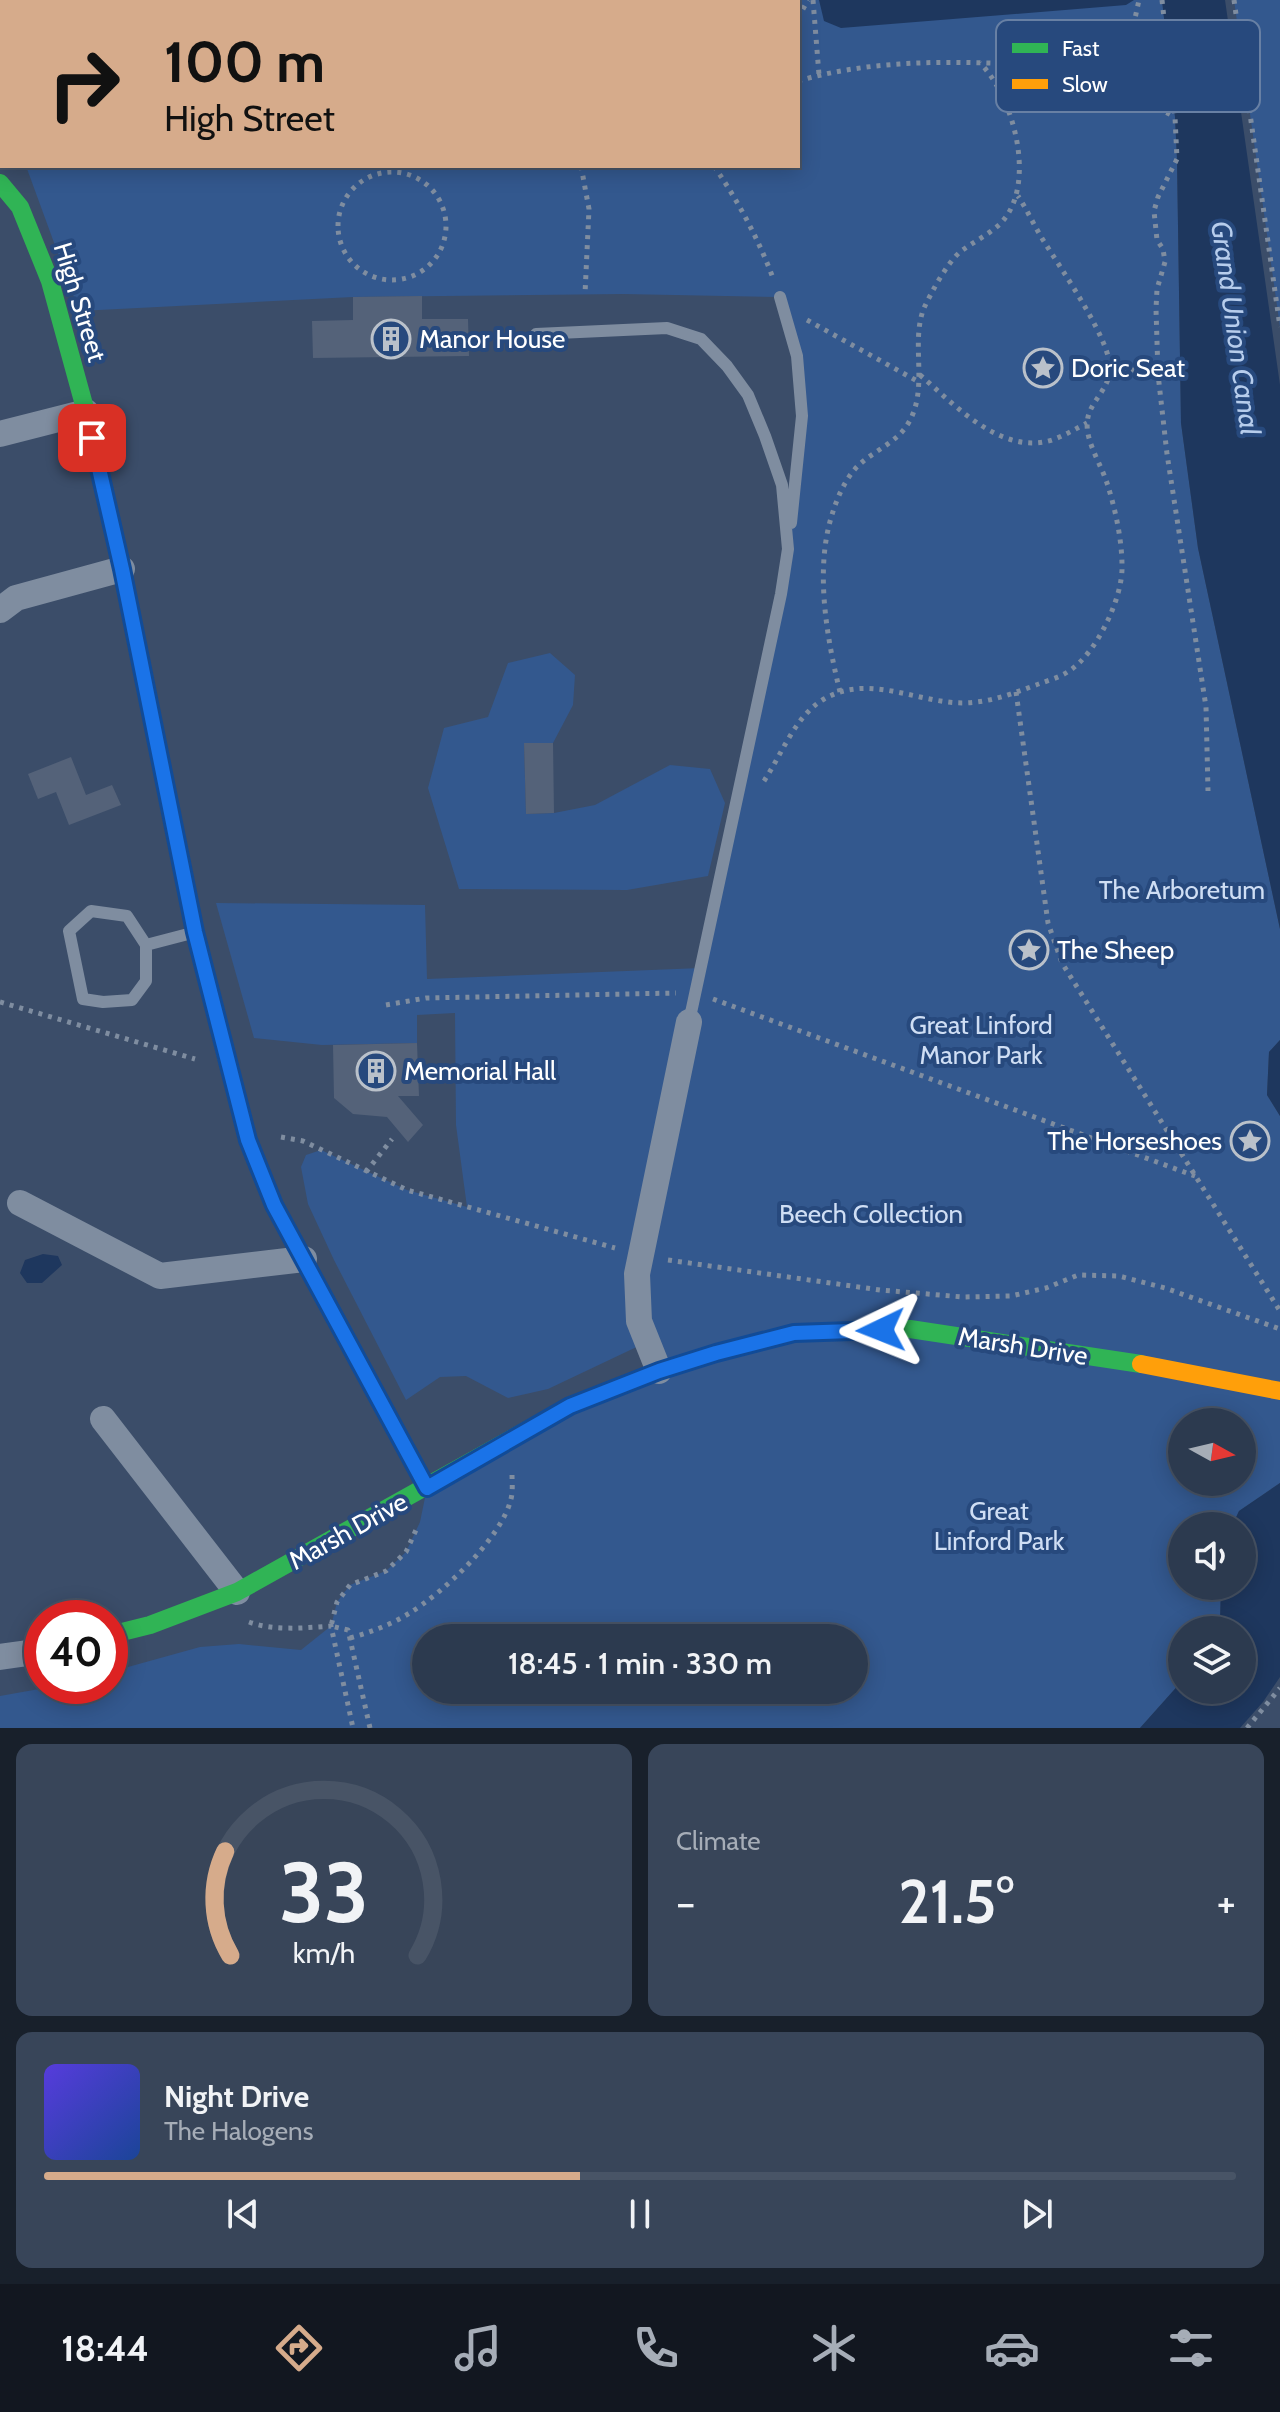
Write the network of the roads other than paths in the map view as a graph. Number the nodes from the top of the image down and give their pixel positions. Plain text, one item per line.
1 (0, 183) edge
2 (781, 301) road end
3 (536, 334) dead end
4 (86, 412) junction
5 (0, 434) edge
6 (788, 549) junction
7 (122, 569) junction
8 (0, 610) edge
9 (195, 932) junction
10 (146, 945) junction
11 (689, 1022) joint
12 (20, 1203) dead end
13 (304, 1259) junction
14 (659, 1371) junction
15 (1280, 1391) edge
16 (103, 1419) dead end
17 (427, 1488) junction
18 (225, 1596) junction
19 (128, 1630) edge
20 (24, 1654) edge
21 (0, 1657) edge

1 - 4 street, High Street
2 - 6 lane
3 - 6 lane
4 - 5 street
4 - 7 street, High Street
6 - 11 lane
7 - 8 street
7 - 9 street, High Street
9 - 10 lane
9 - 13 street, High Street
10 - 10 lane
11 - 14 street
12 - 13 street
13 - 17 street, High Street
14 - 15 street, Marsh Drive
14 - 17 street, Marsh Drive
16 - 18 street
17 - 18 street, Marsh Drive
18 - 19 street, Marsh Drive
20 - 21 street

